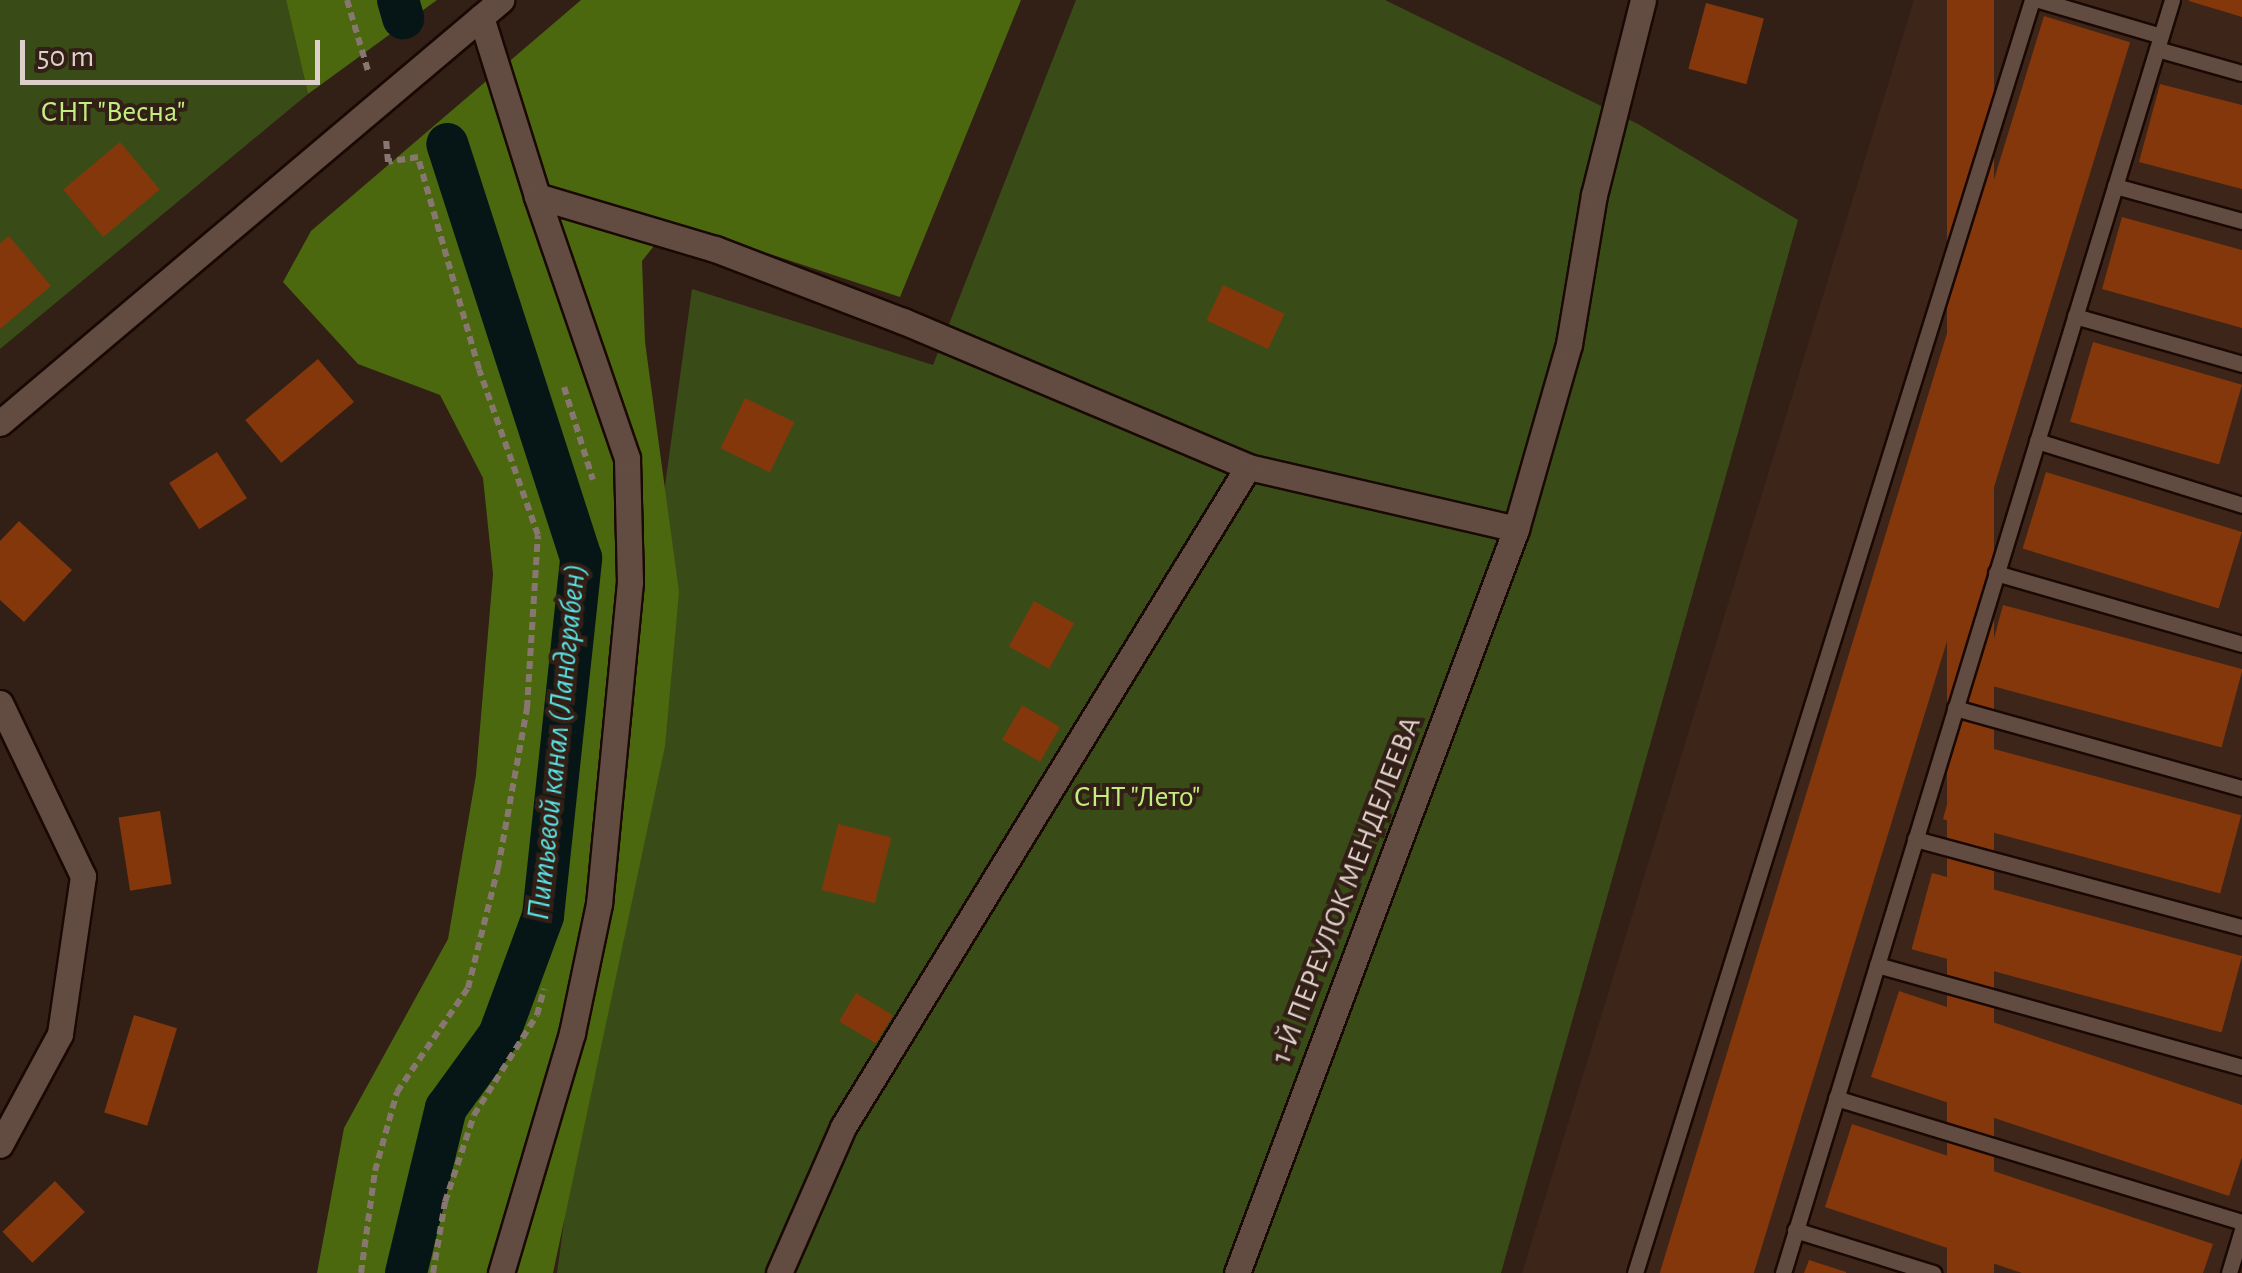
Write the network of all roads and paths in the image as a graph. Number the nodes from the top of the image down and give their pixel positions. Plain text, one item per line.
1 (347, 0) edge
2 (501, 0) edge
3 (1643, 0) edge
4 (2035, 0) edge
5 (2172, 0) edge
6 (480, 17) junction
7 (354, 20) dead end
8 (2159, 42) junction
9 (2242, 72) edge
10 (418, 158) dead end
11 (2115, 186) junction
12 (537, 196) junction
13 (2242, 221) edge
14 (2075, 316) junction
15 (2242, 364) edge
16 (561, 375) dead end
17 (0, 423) edge
18 (2037, 441) junction
19 (1248, 467) junction
20 (594, 484) dead end
21 (2242, 504) edge
22 (1516, 529) junction
23 (1996, 573) junction
24 (2242, 644) edge
25 (0, 704) edge
26 (1955, 708) junction
27 (2242, 788) edge
28 (1915, 839) junction
29 (2242, 927) edge
30 (1877, 965) junction
31 (548, 977) dead end
32 (2242, 1068) edge
33 (1836, 1098) junction
34 (0, 1146) edge
35 (2242, 1222) edge
36 (1796, 1230) junction
37 (2242, 1230) edge
38 (361, 1273) edge
39 (433, 1273) edge
40 (500, 1273) edge
41 (779, 1273) edge
42 (1238, 1273) edge
43 (1634, 1273) edge
44 (1782, 1273) edge
45 (1933, 1273) edge
46 (2229, 1273) edge

1 - 7 path
2 - 6 street
3 - 22 street, 1-Й ПЕРЕУЛОК МЕНДЕЛЕЕВА
4 - 8 lane
4 - 43 lane
5 - 8 lane
6 - 12 street
6 - 17 street
8 - 9 lane
8 - 11 lane
10 - 38 path
11 - 13 lane
11 - 14 lane
12 - 19 street
12 - 40 street
14 - 15 lane
14 - 18 lane
16 - 20 path
18 - 21 lane
18 - 23 lane
19 - 22 street
19 - 41 street
22 - 42 street, 1-Й ПЕРЕУЛОК МЕНДЕЛЕЕВА
23 - 24 lane
23 - 26 lane
25 - 34 street
26 - 27 lane
26 - 28 lane
28 - 29 lane
28 - 30 lane
30 - 32 lane
30 - 33 lane
31 - 39 path
33 - 35 lane
33 - 36 lane
36 - 44 lane
36 - 45 lane
37 - 46 lane

